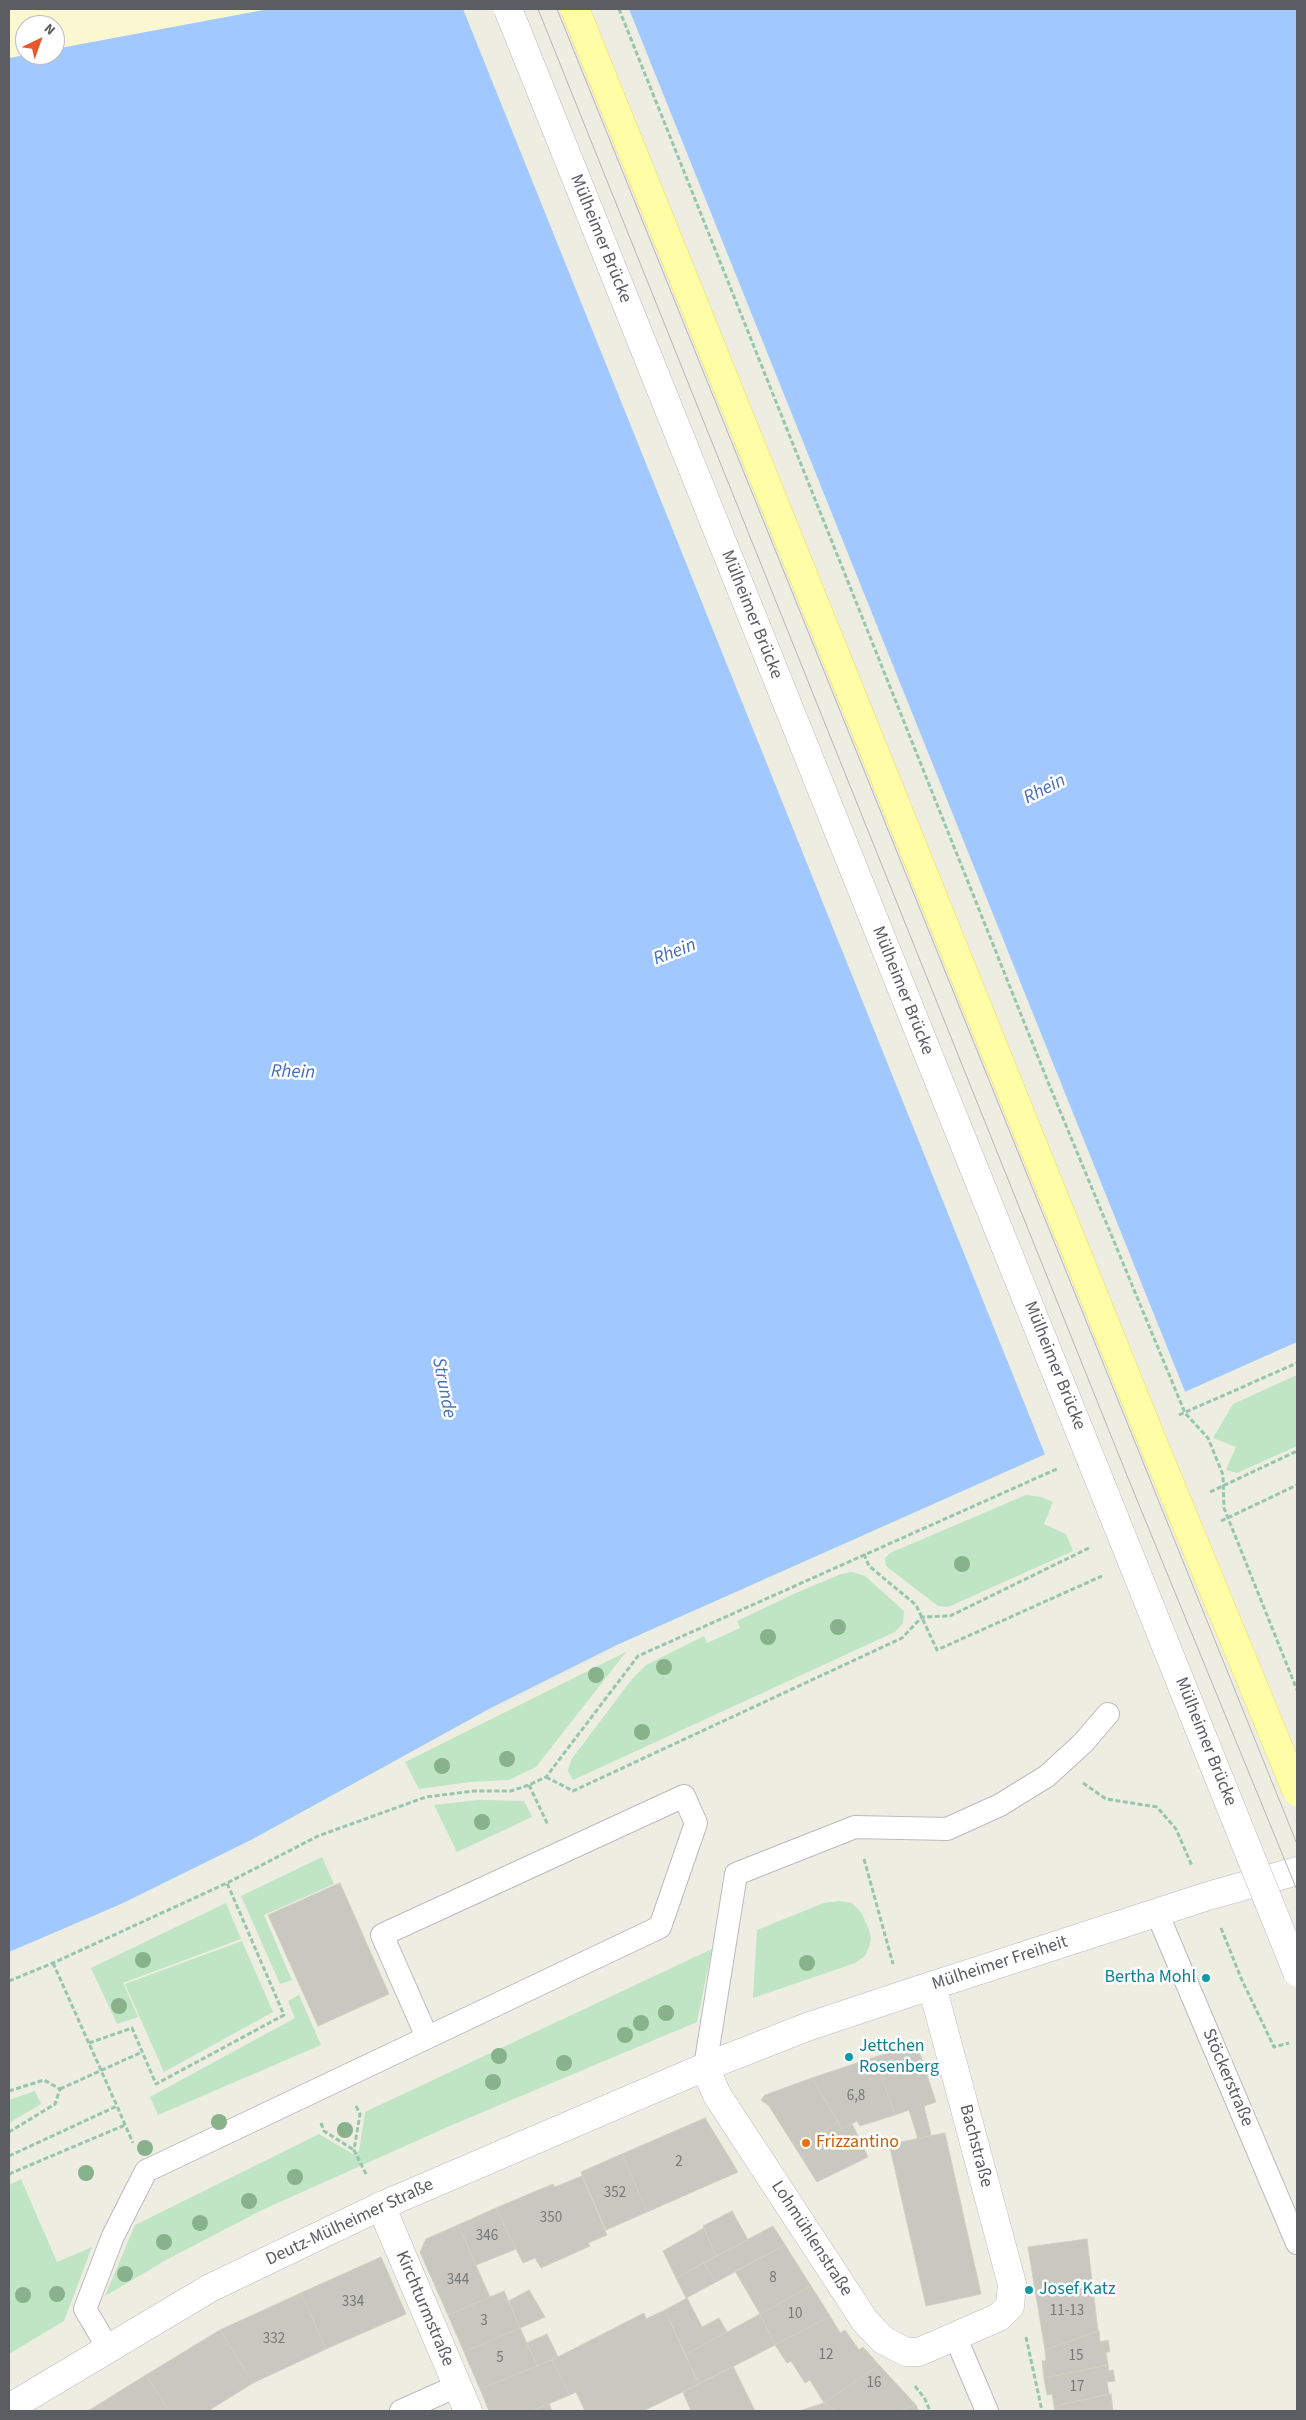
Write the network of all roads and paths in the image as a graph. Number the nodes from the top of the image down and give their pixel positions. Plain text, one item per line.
1 (508, 9) edge
2 (576, 9) edge
3 (594, 9) edge
4 (619, 9) edge
5 (1297, 1451) edge
6 (1258, 1469) dead end
7 (922, 1617) junction
8 (937, 1650) dead end
9 (1297, 1690) edge
10 (1108, 1714) dead end
11 (1297, 1752) edge
12 (1058, 1765) junction
13 (546, 1777) junction
14 (529, 1785) junction
15 (1297, 1792) edge
16 (542, 1812) dead end
17 (854, 1827) junction
18 (1184, 1852) dead end
19 (1297, 1871) edge
20 (227, 1883) junction
21 (1208, 1896) junction
22 (1157, 1913) junction
23 (890, 1954) dead end
24 (53, 1963) junction
25 (1297, 1972) edge
26 (9, 1981) edge
27 (932, 1986) junction
28 (427, 2036) junction
29 (89, 2043) junction
30 (1289, 2043) dead end
31 (142, 2052) junction
32 (705, 2067) junction
33 (101, 2070) junction
34 (60, 2088) junction
35 (9, 2091) edge
36 (117, 2106) junction
37 (360, 2114) dead end
38 (125, 2124) junction
39 (324, 2131) dead end
40 (9, 2132) edge
41 (354, 2150) junction
42 (9, 2156) edge
43 (362, 2165) dead end
44 (146, 2171) junction
45 (9, 2174) edge
46 (381, 2206) junction
47 (1297, 2243) edge
48 (1010, 2306) junction
49 (955, 2336) junction
50 (108, 2348) junction
51 (457, 2386) junction
52 (9, 2408) edge
53 (401, 2411) edge
54 (468, 2411) edge
55 (987, 2411) edge
56 (1042, 2411) edge

1 - 25 street, Mülheimer Brücke, bridge
2 - 15 main road, bridge
3 - 11 main road
4 - 9 path, bridge
5 - 6 path
7 - 8 path
7 - 13 path
7 - 13 path
10 - 12 lane
12 - 17 lane
12 - 18 path
13 - 14 path
14 - 16 path
14 - 20 path
17 - 23 path
17 - 32 lane
19 - 21 street, Mülheimer Freiheit
20 - 24 path
20 - 31 path
21 - 22 street, Mülheimer Freiheit
21 - 30 path
22 - 27 street, Mülheimer Freiheit
22 - 47 lane, Stöckerstraße
24 - 26 path
24 - 29 path
27 - 32 street, Mülheimer Freiheit
27 - 48 street, Bachstraße
28 - 28 lane
28 - 44 lane
29 - 31 path
29 - 33 path
31 - 33 path
32 - 46 street, Deutz-Mülheimer Straße
32 - 49 street, Lohmühlenstraße
33 - 34 path
33 - 36 path
34 - 35 path
34 - 40 path
36 - 38 path
36 - 42 path
37 - 41 path
38 - 44 path
38 - 45 path
39 - 41 path
41 - 43 path
44 - 50 lane
46 - 50 street, Deutz-Mülheimer Straße
46 - 51 street, Kirchturmstraße
48 - 49 street
48 - 56 path
49 - 55 lane
50 - 52 street, Deutz-Mülheimer Straße
51 - 53 lane
51 - 54 street, Kirchturmstraße

